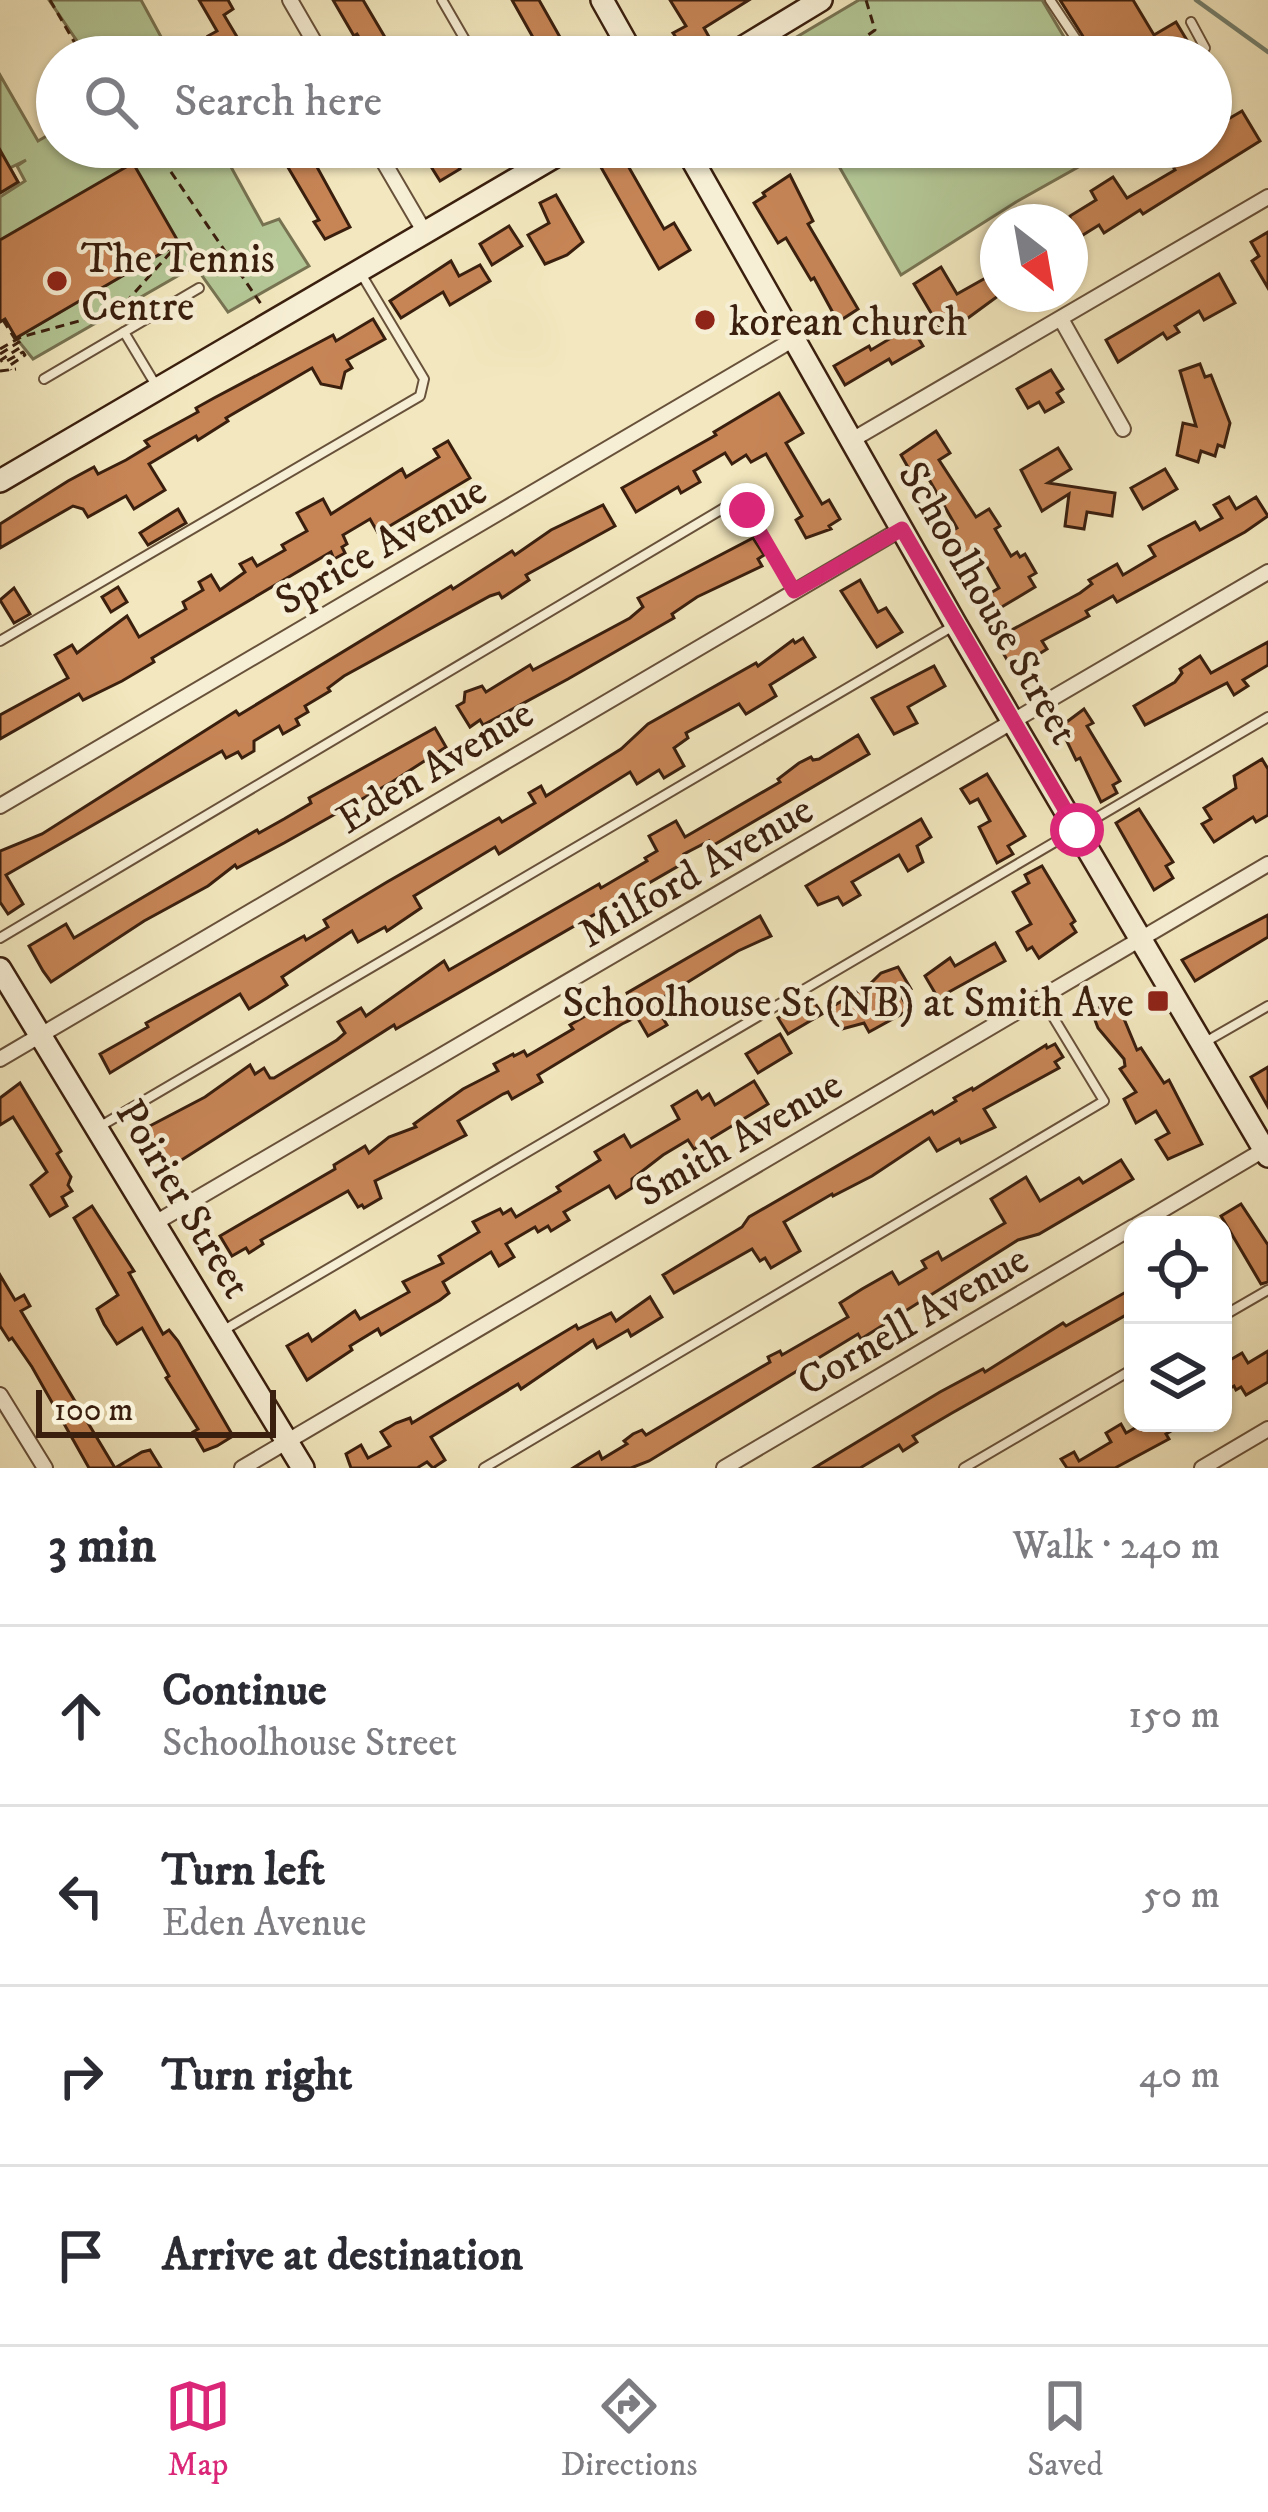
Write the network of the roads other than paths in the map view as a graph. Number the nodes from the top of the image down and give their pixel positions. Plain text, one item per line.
1 (290, 0) edge
2 (442, 0) edge
3 (602, 0) edge
4 (821, 0) edge
5 (1050, 0) edge
6 (1191, 22) dead end
7 (311, 36) edge
8 (463, 36) edge
9 (619, 36) edge
10 (782, 36) edge
11 (1074, 36) edge
12 (1199, 36) edge
13 (387, 168) edge
14 (515, 168) edge
15 (697, 168) edge
16 (1268, 197) edge
17 (424, 231) junction
18 (358, 269) junction
19 (199, 288) dead end
20 (1061, 319) junction
21 (124, 332) junction
22 (794, 339) junction
23 (44, 379) dead end
24 (157, 388) junction
25 (1124, 429) dead end
26 (853, 440) junction
27 (0, 481) edge
28 (902, 529) junction
29 (1268, 572) edge
30 (794, 591) junction
31 (956, 625) junction
32 (0, 641) edge
33 (1268, 716) edge
34 (1012, 722) junction
35 (0, 806) edge
36 (1077, 830) junction
37 (1268, 864) edge
38 (0, 938) edge
39 (1140, 940) junction
40 (0, 969) edge
41 (1041, 997) junction
42 (1268, 1006) edge
43 (40, 1036) junction
44 (1201, 1045) junction
45 (0, 1059) edge
46 (97, 1128) junction
47 (1267, 1151) edge
48 (1153, 1216) edge
49 (155, 1223) junction
50 (1124, 1232) edge
51 (1268, 1290) edge
52 (1232, 1311) edge
53 (221, 1332) junction
54 (1124, 1374) edge
55 (0, 1395) edge
56 (1268, 1429) edge
57 (287, 1442) junction
58 (45, 1468) edge
59 (242, 1468) edge
60 (303, 1468) edge
61 (484, 1468) edge
62 (724, 1468) edge
63 (964, 1468) edge
64 (1202, 1468) edge

1 - 7 street
2 - 8 lane
3 - 9 street
4 - 10 street
5 - 11 lane
6 - 12 lane
13 - 17 street
14 - 17 street
15 - 22 street, Schoolhouse Street
16 - 20 street
17 - 18 street
18 - 24 street
18 - 32 lane
19 - 21 lane
20 - 25 street
20 - 26 street
21 - 23 lane
21 - 24 lane
22 - 26 street, Schoolhouse Street
22 - 35 street, Sprice Avenue
24 - 27 street
26 - 28 street, Schoolhouse Street
28 - 30 street, Eden Avenue
28 - 31 street, Schoolhouse Street
29 - 34 street, Milford Avenue
30 - 38 lane
30 - 43 street, Eden Avenue
31 - 34 street, Schoolhouse Street
31 - 46 lane
33 - 36 lane
34 - 36 street, Schoolhouse Street
34 - 49 street, Milford Avenue
36 - 39 street, Schoolhouse Street
36 - 53 lane
37 - 39 street, Smith Avenue
39 - 41 street, Smith Avenue
39 - 44 street, Schoolhouse Street
40 - 43 street, Poirier Street
41 - 57 street, Smith Avenue
41 - 61 lane
42 - 44 lane
43 - 45 street, Eden Avenue
43 - 46 street, Poirier Street
44 - 47 street, Schoolhouse Street
46 - 49 street, Poirier Street
47 - 48 street, Cornell Avenue
49 - 53 street, Poirier Street
50 - 62 street, Cornell Avenue
51 - 52 lane
53 - 57 street, Poirier Street
54 - 63 lane
55 - 58 street
56 - 64 street
57 - 59 street, Smith Avenue
57 - 60 street, Poirier Street

